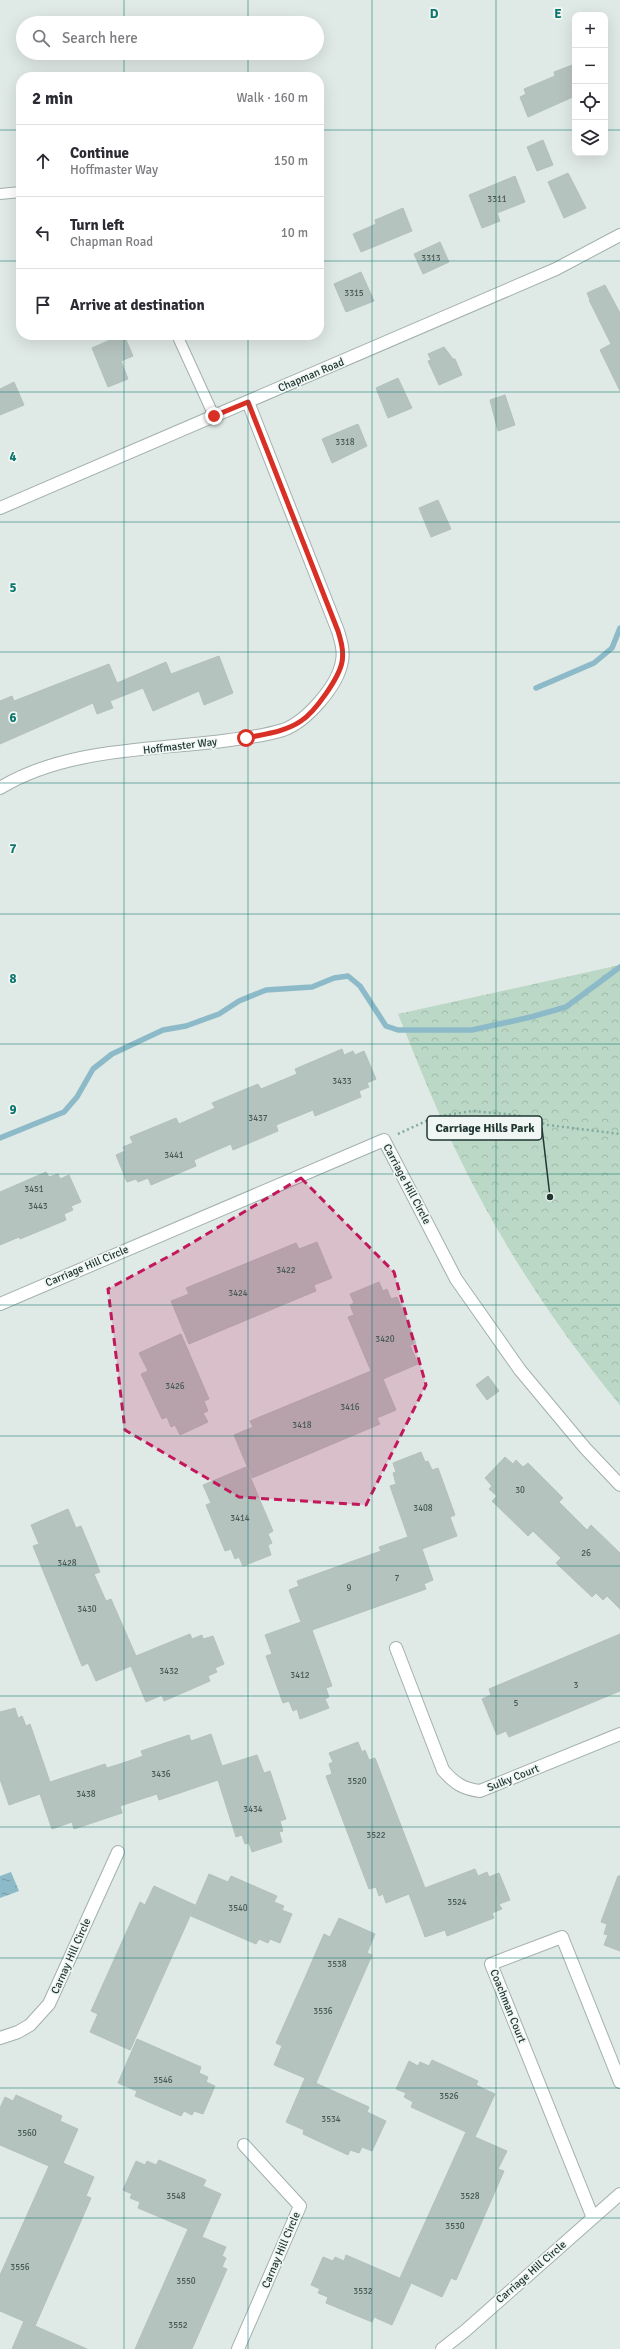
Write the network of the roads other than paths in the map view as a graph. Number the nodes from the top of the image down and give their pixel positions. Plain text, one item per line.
1 (16, 192) edge
2 (0, 194) edge
3 (620, 235) edge
4 (179, 340) edge
5 (248, 402) junction
6 (214, 416) junction
7 (0, 508) edge
8 (0, 788) edge
9 (0, 1304) edge
10 (620, 1485) edge
11 (396, 1648) dead end
12 (620, 1734) edge
13 (118, 1852) dead end
14 (0, 2038) edge
15 (620, 2082) edge
16 (244, 2145) dead end
17 (620, 2194) edge
18 (592, 2218) junction
19 (238, 2349) edge
20 (442, 2349) edge

1 - 2 lane
3 - 5 street, Chapman Road
4 - 6 lane
5 - 6 street, Chapman Road
5 - 8 street, Hoffmaster Way
6 - 7 street, Chapman Road
9 - 10 street, Carriage Hill Circle
11 - 12 street, Sulky Court
13 - 14 street, Carnay Hill Circle
15 - 18 street, Coachman Court
16 - 19 street, Carnay Hill Circle
17 - 18 street, Carriage Hill Circle
18 - 20 street, Carriage Hill Circle

